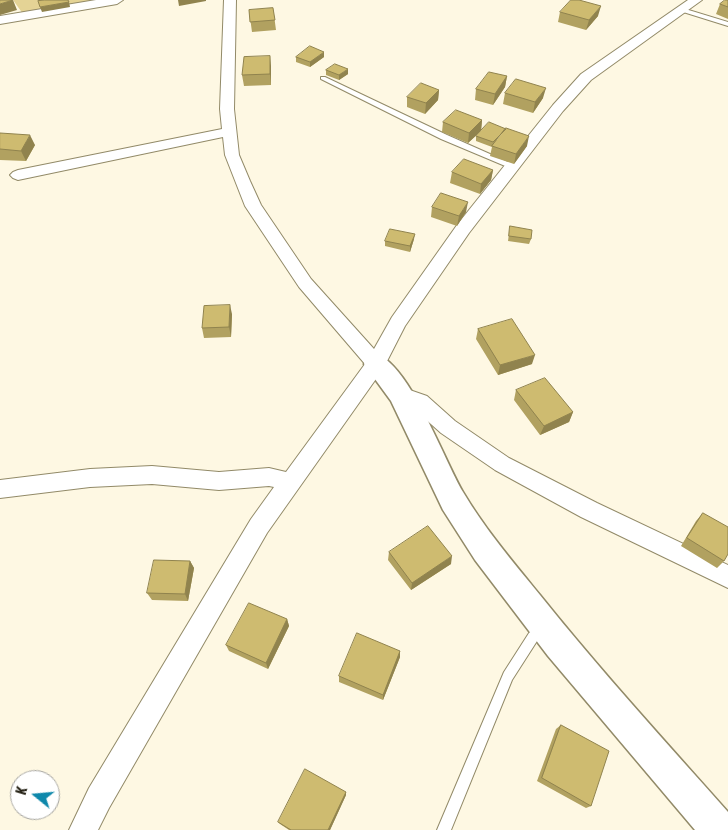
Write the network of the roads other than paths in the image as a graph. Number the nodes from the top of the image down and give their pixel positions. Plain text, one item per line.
1 (118, 0) edge
2 (230, 0) edge
3 (696, 0) edge
4 (682, 10) junction
5 (0, 20) edge
6 (728, 24) edge
7 (323, 78) dead end
8 (228, 132) junction
9 (513, 166) junction
10 (18, 175) dead end
11 (376, 364) junction
12 (401, 395) junction
13 (291, 482) junction
14 (0, 489) edge
15 (728, 577) edge
16 (544, 626) junction
17 (83, 830) edge
18 (444, 830) edge
19 (719, 830) edge

1 - 5 street
2 - 8 street
3 - 4 street
4 - 6 lane
4 - 9 street
7 - 9 lane
8 - 10 street
8 - 11 street
9 - 11 street
11 - 12 street
11 - 13 street
12 - 15 street
12 - 16 street
13 - 14 street
13 - 17 street
16 - 18 lane
16 - 19 street

